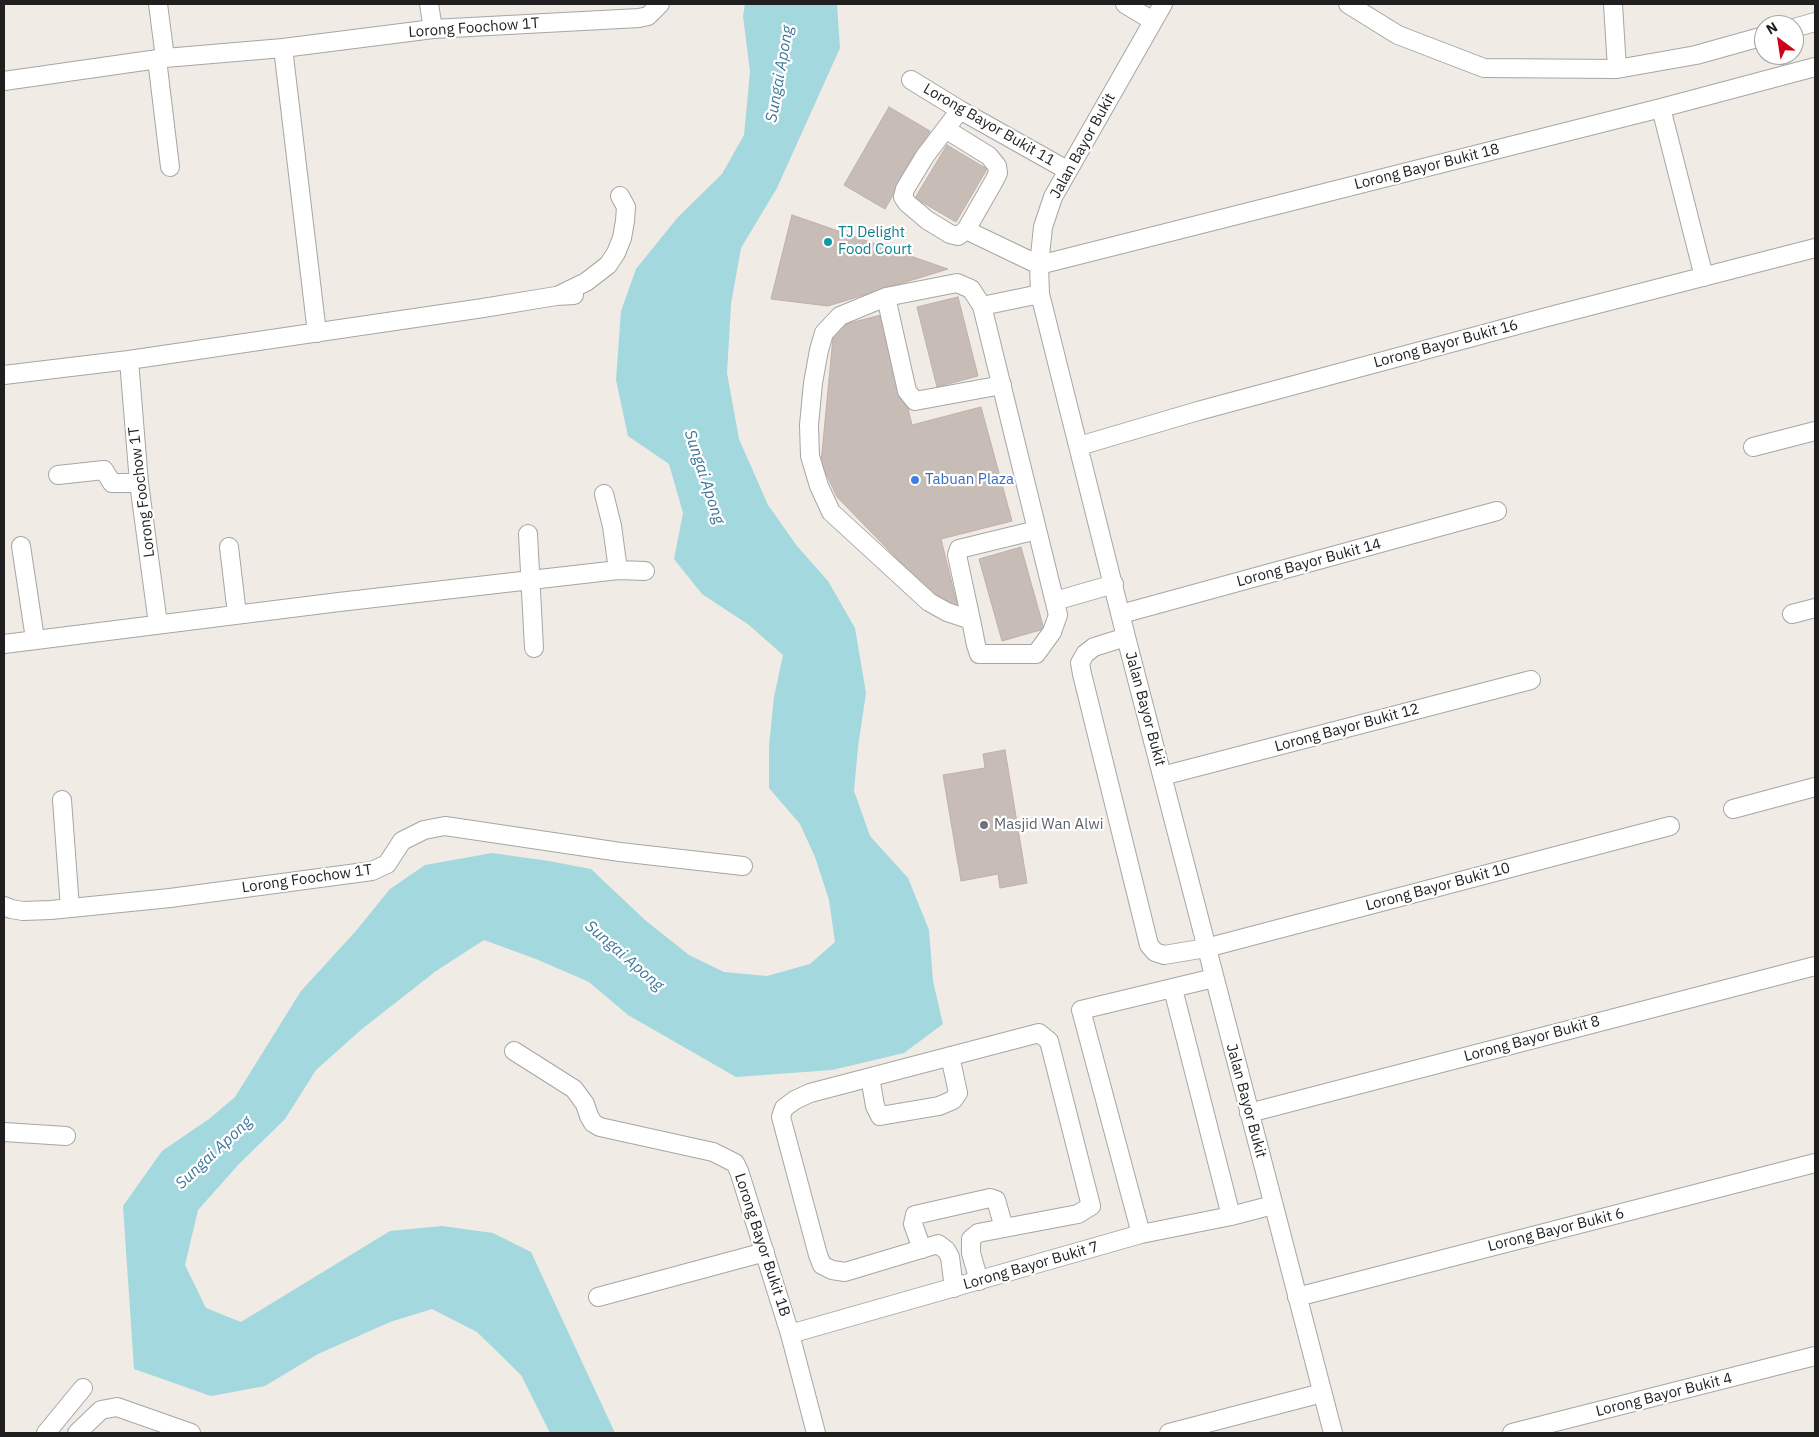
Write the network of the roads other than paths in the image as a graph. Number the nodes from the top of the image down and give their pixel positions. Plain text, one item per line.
1 (158, 4) edge
2 (429, 4) edge
3 (660, 4) edge
4 (1125, 4) edge
5 (1163, 4) edge
6 (1348, 4) edge
7 (1613, 4) edge
8 (614, 11) edge
9 (1153, 21) junction
10 (432, 29) junction
11 (1754, 39) edge
12 (283, 48) junction
13 (161, 59) junction
14 (1815, 67) edge
15 (1617, 69) junction
16 (911, 80) dead end
17 (4, 81) edge
18 (1661, 108) junction
19 (960, 110) junction
20 (947, 130) junction
21 (170, 167) dead end
22 (1067, 170) junction
23 (620, 196) dead end
24 (966, 230) junction
25 (1815, 248) edge
26 (1039, 264) junction
27 (1704, 277) junction
28 (1040, 294) junction
29 (886, 297) junction
30 (982, 306) junction
31 (317, 333) junction
32 (128, 360) junction
33 (4, 374) edge
34 (1002, 386) junction
35 (1815, 431) edge
36 (1079, 446) junction
37 (1753, 448) dead end
38 (58, 475) dead end
39 (139, 483) junction
40 (604, 494) dead end
41 (1497, 511) dead end
42 (1037, 530) junction
43 (528, 534) dead end
44 (21, 546) dead end
45 (229, 547) dead end
46 (618, 570) junction
47 (645, 571) dead end
48 (530, 580) junction
49 (1114, 584) junction
50 (1055, 601) junction
51 (1815, 608) edge
52 (238, 614) junction
53 (1121, 614) junction
54 (1792, 614) dead end
55 (971, 620) junction
56 (158, 624) junction
57 (1126, 637) junction
58 (35, 639) junction
59 (4, 644) edge
60 (534, 648) dead end
61 (1531, 680) dead end
62 (1162, 776) junction
63 (1815, 787) edge
64 (62, 800) dead end
65 (1733, 809) dead end
66 (1670, 826) dead end
67 (743, 866) dead end
68 (4, 906) edge
69 (70, 908) junction
70 (1206, 948) junction
71 (1815, 966) edge
72 (1214, 978) junction
73 (1173, 989) junction
74 (514, 1051) dead end
75 (950, 1056) junction
76 (870, 1077) junction
77 (1249, 1113) junction
78 (4, 1132) edge
79 (66, 1136) dead end
80 (1815, 1163) edge
81 (1273, 1205) junction
82 (1232, 1216) junction
83 (1004, 1228) junction
84 (978, 1233) junction
85 (1141, 1234) junction
86 (930, 1247) junction
87 (765, 1252) junction
88 (979, 1281) junction
89 (954, 1288) junction
90 (598, 1296) dead end
91 (1297, 1297) junction
92 (790, 1334) junction
93 (1815, 1356) edge
94 (84, 1388) dead end
95 (1322, 1393) junction
96 (46, 1433) edge
97 (77, 1433) edge
98 (191, 1433) edge
99 (816, 1433) edge
100 (1169, 1433) edge
101 (1333, 1433) edge
102 (1512, 1433) edge

1 - 13 street
2 - 10 street
3 - 8 street, Lorong Foochow 1T
4 - 9 street
5 - 9 street, Jalan Bayor Bukit
6 - 15 street
7 - 15 street
8 - 10 street, Lorong Foochow 1T
9 - 22 street, Jalan Bayor Bukit
10 - 12 street, Lorong Foochow 1T
11 - 15 street
12 - 13 street, Lorong Foochow 1T
12 - 31 street
13 - 17 street, Lorong Foochow 1T
13 - 21 street
14 - 18 street, Lorong Bayor Bukit 18
16 - 19 street, Lorong Bayor Bukit 11
18 - 26 street, Lorong Bayor Bukit 18
18 - 27 street
19 - 20 street
19 - 22 street, Lorong Bayor Bukit 11
20 - 24 street
20 - 24 street
22 - 26 street, Jalan Bayor Bukit
23 - 31 street
24 - 26 street
25 - 27 street, Lorong Bayor Bukit 16
26 - 28 street, Jalan Bayor Bukit
27 - 36 street, Lorong Bayor Bukit 16
28 - 30 street
28 - 36 street, Jalan Bayor Bukit
29 - 30 street
29 - 34 street
29 - 55 street
30 - 34 street
31 - 32 street
32 - 33 street
32 - 39 street, Lorong Foochow 1T
34 - 42 street
35 - 37 street
36 - 49 street, Jalan Bayor Bukit
38 - 39 street
39 - 56 street, Lorong Foochow 1T
40 - 46 street
41 - 53 street, Lorong Bayor Bukit 14
42 - 50 street
42 - 55 street
43 - 48 street
44 - 58 street
45 - 52 street
46 - 47 street
46 - 48 street
48 - 52 street
48 - 60 street
49 - 50 street
49 - 53 street, Jalan Bayor Bukit
50 - 55 street
51 - 54 street
52 - 56 street
53 - 57 street, Jalan Bayor Bukit
56 - 58 street
57 - 62 street, Jalan Bayor Bukit
57 - 70 street, Lorong Bayor Bukit 10
58 - 59 street
61 - 62 street, Lorong Bayor Bukit 12
62 - 70 street, Jalan Bayor Bukit
63 - 65 street
64 - 69 street
66 - 70 street, Lorong Bayor Bukit 10
67 - 69 street, Lorong Foochow 1T
68 - 69 street, Lorong Foochow 1T
70 - 72 street, Jalan Bayor Bukit
71 - 77 street, Lorong Bayor Bukit 8
72 - 73 street
72 - 77 street, Jalan Bayor Bukit
73 - 82 street
73 - 85 street
74 - 87 street, Lorong Bayor Bukit 1B
75 - 76 street
75 - 76 street
75 - 83 street
76 - 86 street
77 - 81 street, Jalan Bayor Bukit
78 - 79 street
80 - 91 street, Lorong Bayor Bukit 6
81 - 82 street, Lorong Bayor Bukit 7
81 - 91 street, Jalan Bayor Bukit
82 - 85 street, Lorong Bayor Bukit 7
83 - 84 street
83 - 86 street
84 - 86 street
84 - 88 street
85 - 88 street, Lorong Bayor Bukit 7
86 - 89 street
87 - 90 street
87 - 92 street, Lorong Bayor Bukit 1B
88 - 89 street, Lorong Bayor Bukit 7
89 - 92 street, Lorong Bayor Bukit 7
91 - 95 street, Jalan Bayor Bukit
92 - 99 street, Lorong Bayor Bukit 1B
93 - 102 street, Lorong Bayor Bukit 4
94 - 96 street
95 - 100 street
95 - 101 street, Jalan Bayor Bukit
97 - 98 street

